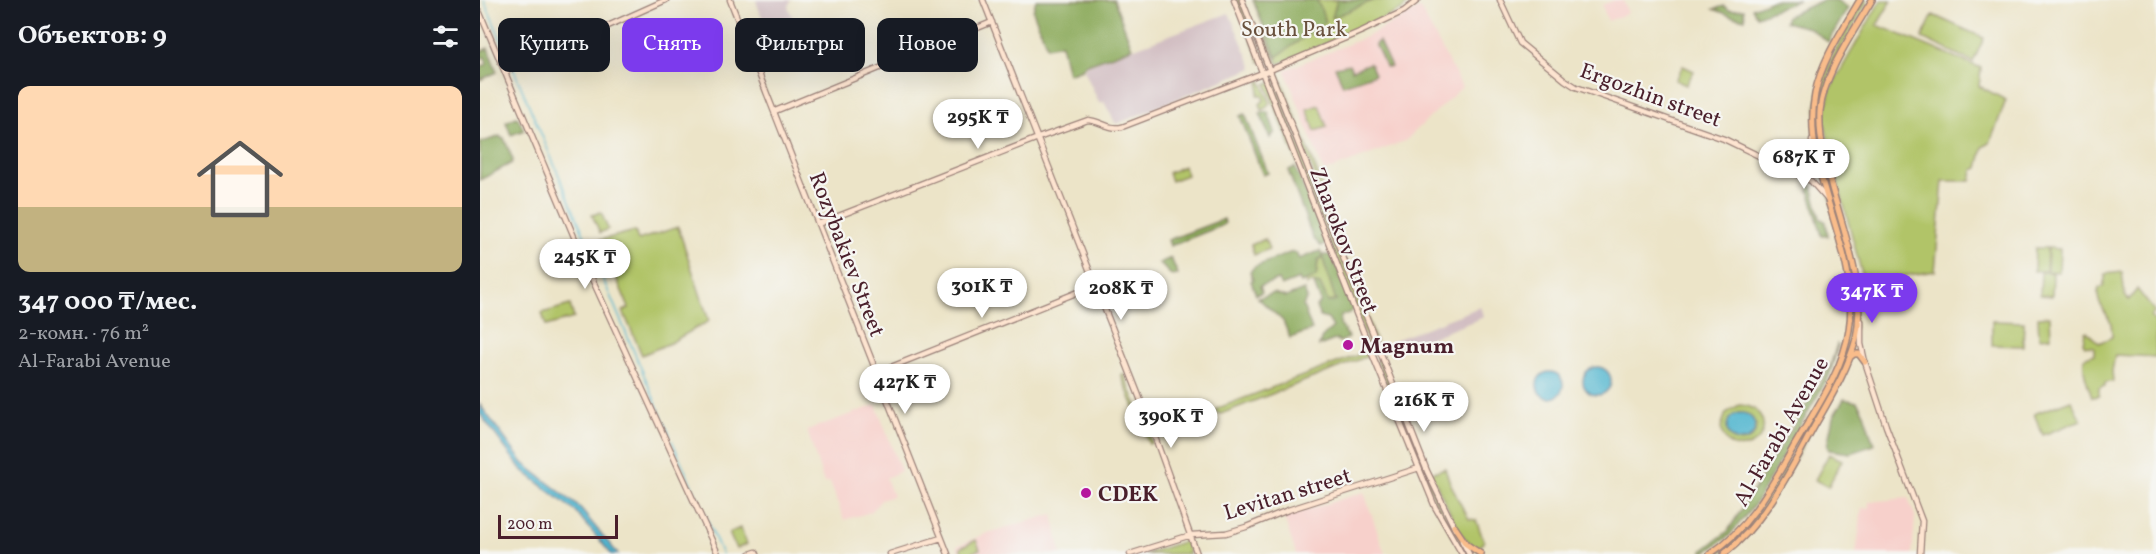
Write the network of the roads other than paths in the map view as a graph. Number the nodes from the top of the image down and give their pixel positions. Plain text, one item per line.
1 (666, 0) edge
2 (730, 0) edge
3 (984, 0) edge
4 (1234, 0) edge
5 (1242, 0) edge
6 (1418, 0) edge
7 (1500, 0) edge
8 (1860, 0) edge
9 (1872, 0) edge
10 (480, 13) edge
11 (992, 22) junction
12 (610, 25) edge
13 (498, 55) edge
14 (1270, 70) junction
15 (505, 72) edge
16 (1262, 73) junction
17 (774, 111) junction
18 (1812, 121) junction
19 (1038, 138) junction
20 (1788, 169) junction
21 (1828, 201) junction
22 (818, 224) junction
23 (1096, 285) junction
24 (1858, 290) junction
25 (1363, 306) junction
26 (1355, 309) junction
27 (1850, 357) junction
28 (1865, 362) junction
29 (876, 373) junction
30 (1419, 468) junction
31 (1454, 526) junction
32 (1191, 535) junction
33 (941, 538) junction
34 (718, 554) edge
35 (890, 554) edge
36 (948, 554) edge
37 (1130, 554) edge
38 (1197, 554) edge
39 (1462, 554) edge
40 (1469, 554) edge
41 (1481, 554) edge
42 (1710, 554) edge
43 (1724, 554) edge
44 (1920, 554) edge

1 - 12 street
2 - 17 street, Rozybakiev Street
3 - 11 street
4 - 16 street, Zharokov Street
5 - 14 street, Zharokov Street
6 - 14 street
7 - 20 street, Ergozhin street
8 - 18 main road, Al-Farabi Avenue
9 - 24 main road, Al-Farabi Avenue
10 - 13 street
11 - 17 street
11 - 19 street
14 - 16 street
14 - 25 street, Zharokov Street
15 - 34 street
16 - 19 street
16 - 26 street, Zharokov Street
17 - 22 street, Rozybakiev Street
18 - 20 street
18 - 21 main road, Al-Farabi Avenue
19 - 22 street
19 - 23 street
20 - 21 street, Ergozhin street
21 - 42 main road, Al-Farabi Avenue
22 - 29 street, Rozybakiev Street
23 - 29 street
23 - 32 street
24 - 27 main road, Al-Farabi Avenue
24 - 28 street
25 - 26 street
25 - 31 street, Zharokov Street
26 - 30 street, Zharokov Street
27 - 28 main road
27 - 43 main road, Al-Farabi Avenue
28 - 44 street
29 - 33 street, Rozybakiev Street
30 - 32 street, Levitan street
30 - 39 street, Zharokov Street
31 - 40 street, Zharokov Street
31 - 41 main road
32 - 37 street, Levitan street
32 - 38 street
33 - 35 street
33 - 36 street, Rozybakiev Street

